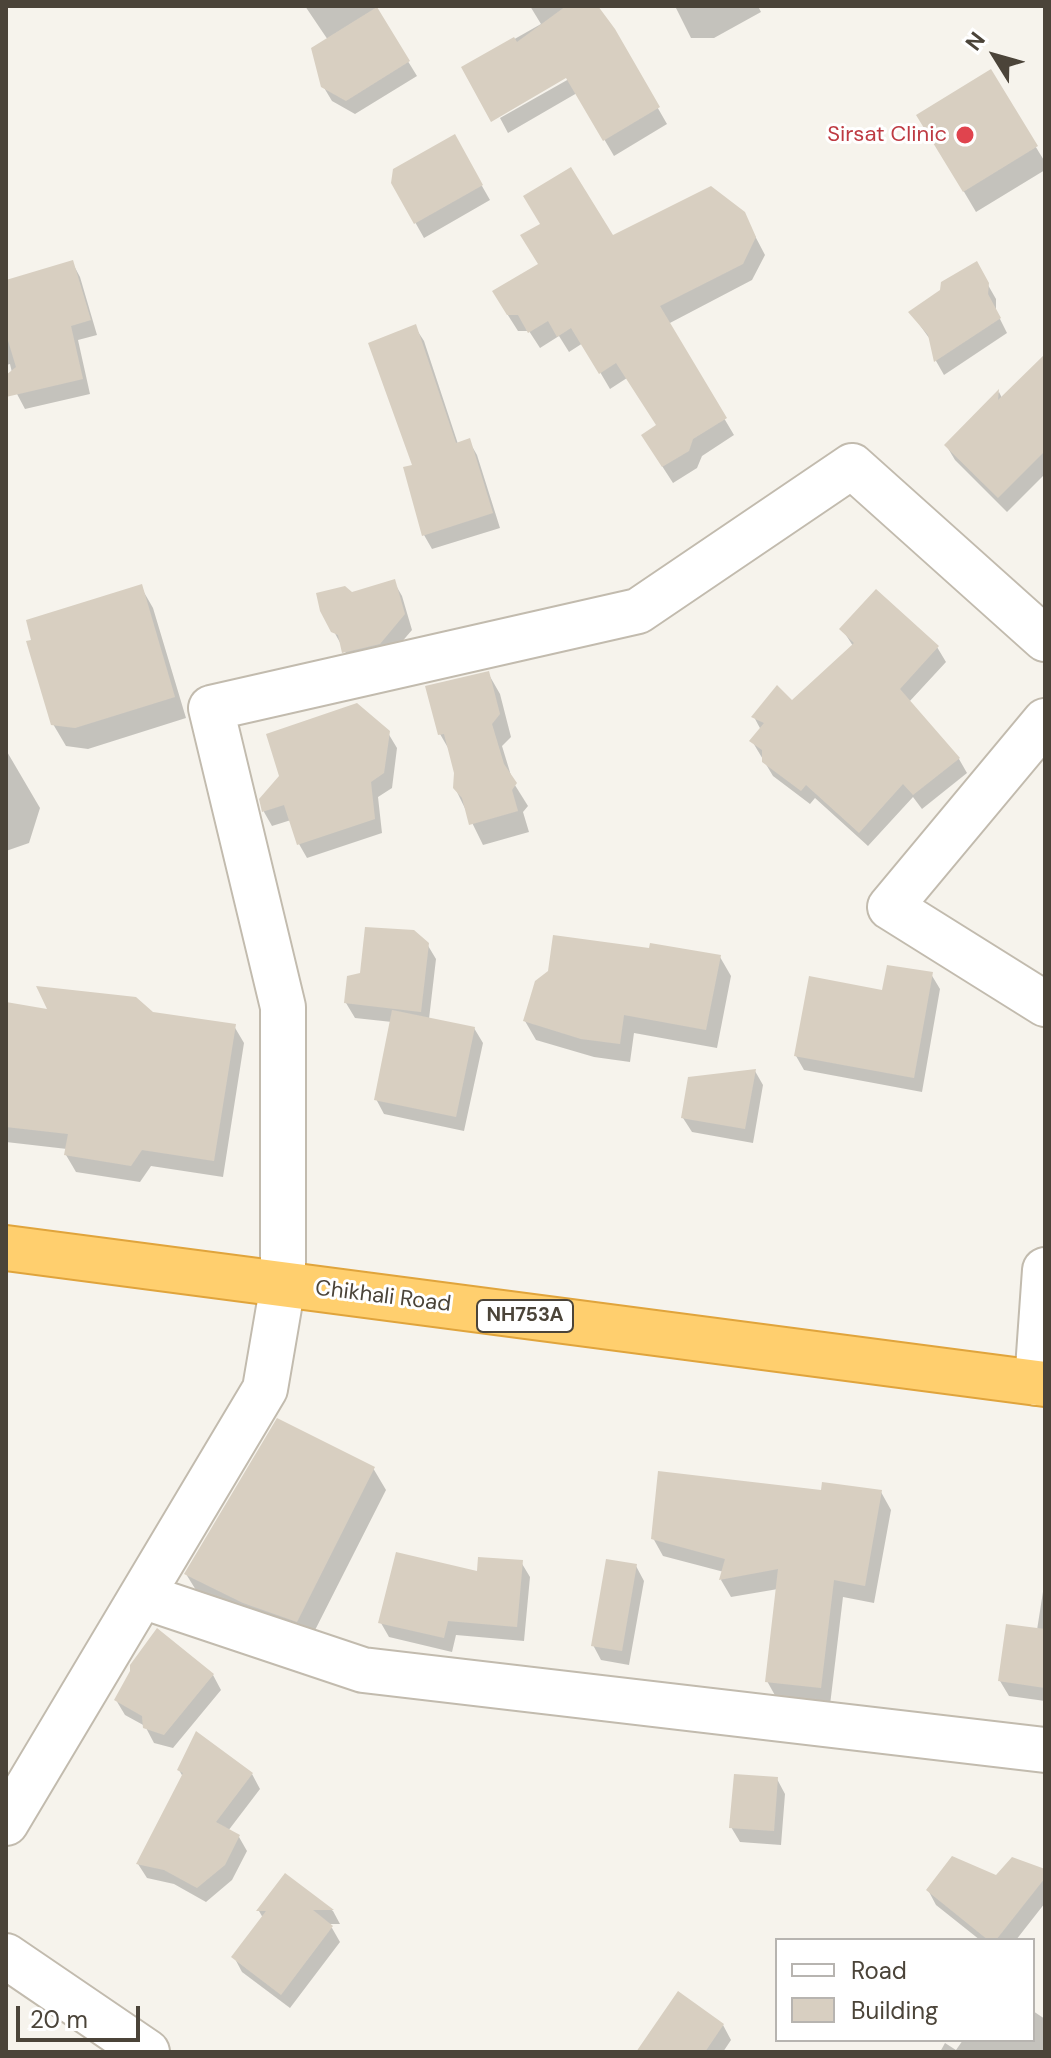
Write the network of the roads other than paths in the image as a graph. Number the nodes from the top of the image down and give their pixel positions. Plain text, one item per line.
1 (1045, 639) edge
2 (1045, 721) edge
3 (1045, 1004) edge
4 (6, 1248) edge
5 (1045, 1270) edge
6 (283, 1284) junction
7 (1041, 1383) edge
8 (142, 1596) junction
9 (1045, 1750) edge
10 (6, 1823) edge
11 (6, 1956) edge
12 (147, 2052) edge

1 - 6 street
2 - 3 street
4 - 6 highway, Chikhali Road / NH753A
5 - 7 street
6 - 7 highway, Chikhali Road / NH753A
6 - 8 street
8 - 9 street
8 - 10 street
11 - 12 street

